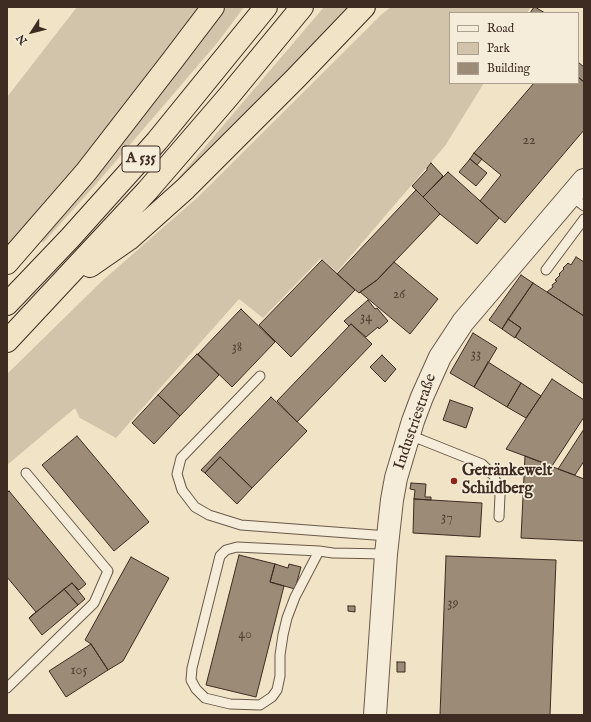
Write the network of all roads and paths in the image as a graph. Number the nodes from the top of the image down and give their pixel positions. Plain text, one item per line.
1 (213, 7) edge
2 (266, 7) edge
3 (302, 7) edge
4 (364, 7) edge
5 (378, 7) edge
6 (296, 78) junction
7 (580, 194) edge
8 (584, 219) edge
9 (7, 263) edge
10 (546, 270) dead end
11 (54, 292) junction
12 (7, 304) edge
13 (7, 341) edge
14 (260, 376) dead end
15 (408, 436) junction
16 (26, 473) dead end
17 (499, 517) dead end
18 (387, 545) junction
19 (319, 551) junction
20 (7, 688) edge
21 (375, 715) edge

1 - 9 highway
2 - 12 highway, A 535
3 - 11 highway, A 535
4 - 6 highway
5 - 6 highway
6 - 11 highway
7 - 15 street, Industriestraße
8 - 10 lane
11 - 13 highway, A 535
14 - 18 lane
15 - 17 lane
15 - 18 street, Industriestraße
16 - 20 lane
18 - 19 lane
18 - 21 street, Industriestraße
19 - 19 lane

